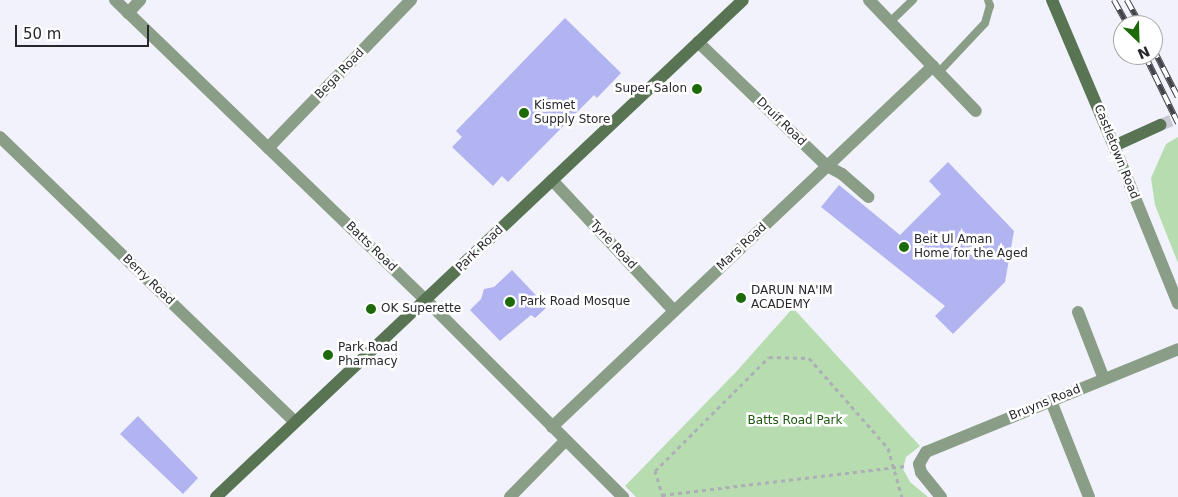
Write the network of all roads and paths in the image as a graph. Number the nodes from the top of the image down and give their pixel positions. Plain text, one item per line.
1 (115, 0) edge
2 (140, 0) edge
3 (411, 0) edge
4 (743, 0) edge
5 (869, 0) edge
6 (913, 0) edge
7 (988, 0) edge
8 (1052, 0) edge
9 (128, 13) junction
10 (890, 22) junction
11 (698, 42) junction
12 (936, 69) junction
13 (976, 112) dead end
14 (1160, 125) tunnel mouth
15 (0, 137) edge
16 (1114, 146) junction
17 (268, 148) junction
18 (827, 166) junction
19 (552, 180) junction
20 (868, 197) dead end
21 (426, 300) junction
22 (1178, 304) edge
23 (674, 311) junction
24 (1078, 312) dead end
25 (1178, 349) edge
26 (1104, 379) junction
27 (1051, 401) junction
28 (295, 422) junction
29 (552, 427) junction
30 (565, 441) junction
31 (919, 464) junction
32 (893, 467) junction
33 (663, 496) edge
34 (216, 497) edge
35 (510, 497) edge
36 (623, 497) edge
37 (902, 497) edge
38 (941, 497) edge
39 (1088, 497) edge

1 - 9 street, Batts Road
2 - 9 street
3 - 17 street, Bega Road
4 - 11 street, Park Road
5 - 10 street
6 - 10 lane
7 - 12 lane
8 - 16 street, Castletown Road
9 - 17 street, Batts Road
10 - 12 street
11 - 18 street, Druif Road
11 - 19 street, Park Road
12 - 13 street
12 - 18 street, Mars Road
14 - 16 street
15 - 28 street, Berry Road
16 - 22 street, Castletown Road
17 - 21 street, Batts Road
18 - 20 street, Druif Road
18 - 23 street, Mars Road
19 - 21 street, Park Road
19 - 23 street, Tyne Road
21 - 28 street, Park Road
21 - 29 street, Batts Road
23 - 29 street, Mars Road
24 - 26 street
25 - 26 street, Bruyns Road
26 - 27 street, Bruyns Road
27 - 31 street, Bruyns Road
27 - 39 street
28 - 34 street, Park Road
29 - 30 street, Batts Road
30 - 35 street
30 - 36 street, Batts Road
31 - 32 path
31 - 38 street
32 - 33 path
32 - 33 path
32 - 37 path

